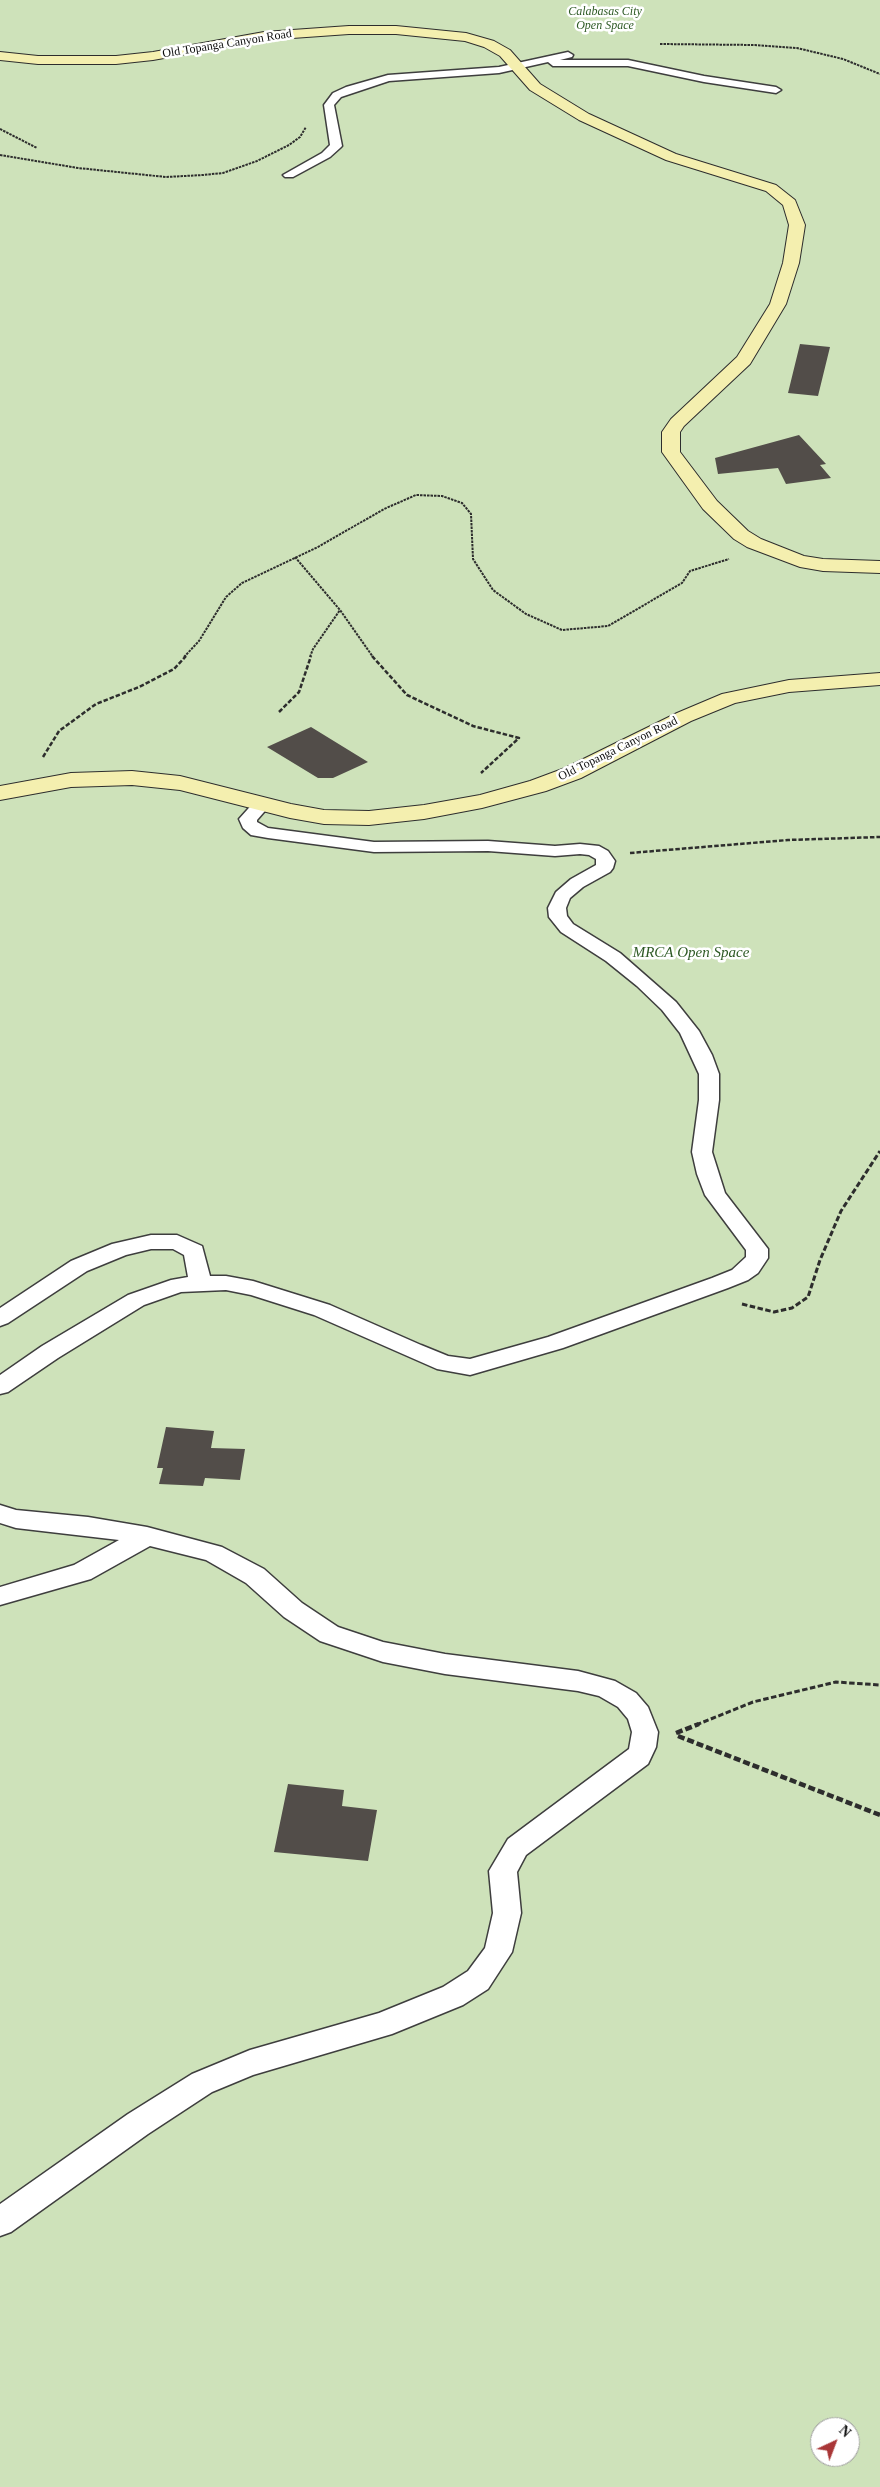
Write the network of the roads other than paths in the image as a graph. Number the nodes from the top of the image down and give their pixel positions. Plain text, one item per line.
1 (568, 55) dead end
2 (0, 56) edge
3 (535, 63) junction
4 (515, 65) junction
5 (776, 90) dead end
6 (289, 175) dead end
7 (880, 567) edge
8 (880, 679) edge
9 (0, 793) edge
10 (262, 804) junction
11 (200, 1283) junction
12 (0, 1318) edge
13 (0, 1386) edge
14 (0, 1514) edge
15 (147, 1536) junction
16 (0, 1596) edge
17 (0, 2222) edge

1 - 3 lane
2 - 4 main road, Old Topanga Canyon Road
3 - 4 lane
3 - 5 lane
4 - 6 lane
4 - 7 main road, Old Topanga Canyon Road
8 - 10 main road, Old Topanga Canyon Road
9 - 10 main road, Old Topanga Canyon Road
10 - 11 lane
11 - 12 lane
11 - 13 lane
14 - 15 lane
15 - 16 lane
15 - 17 lane

